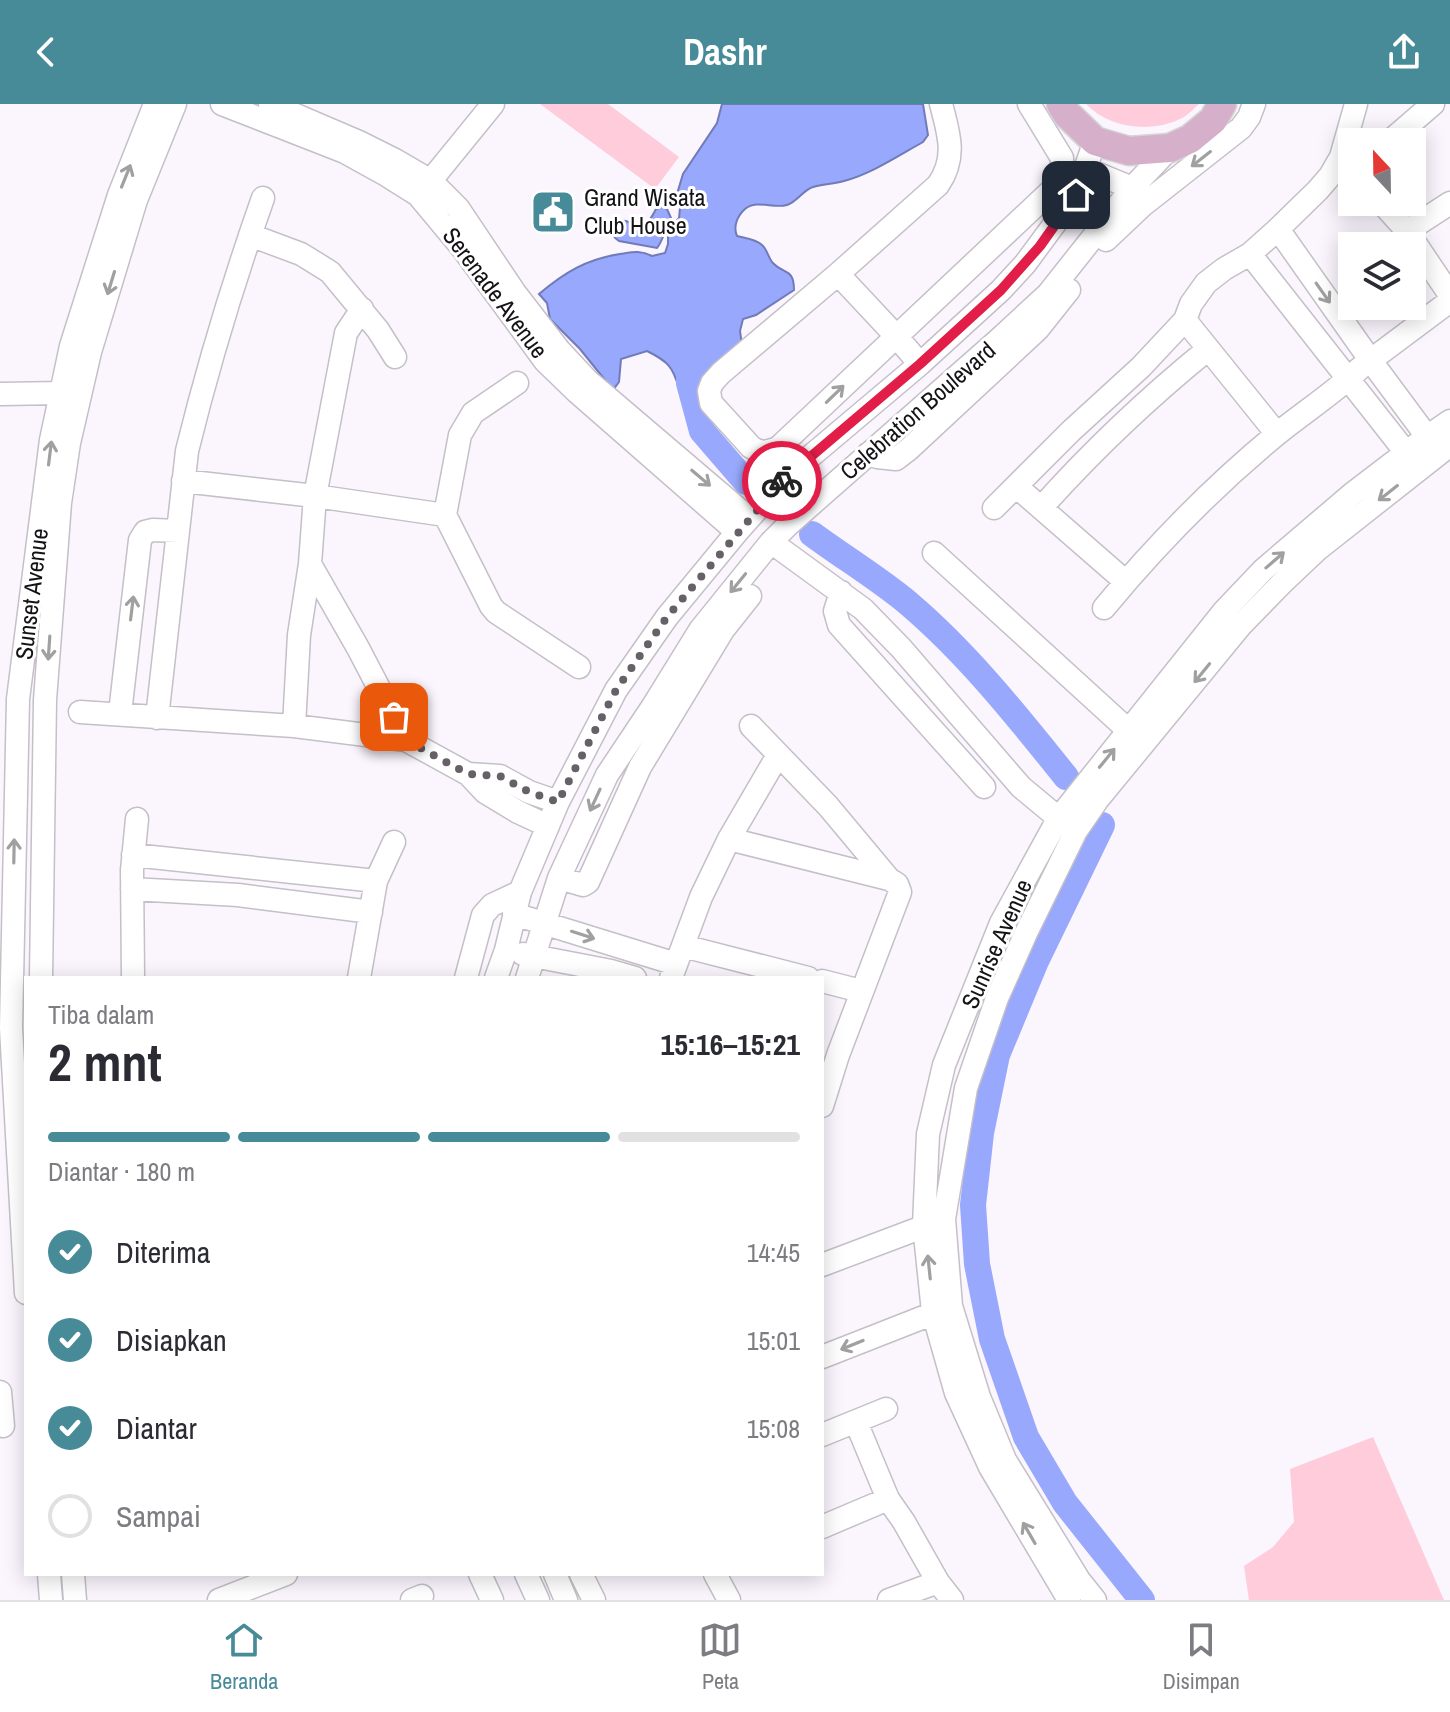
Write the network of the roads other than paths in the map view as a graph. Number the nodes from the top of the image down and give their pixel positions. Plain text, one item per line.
1 (155, 104) edge
2 (175, 104) edge
3 (222, 104) edge
4 (270, 104) edge
5 (493, 104) edge
6 (941, 104) edge
7 (1029, 104) edge
8 (1061, 104) edge
9 (1222, 104) edge
10 (1254, 104) edge
11 (1356, 104) edge
12 (1433, 104) edge
13 (1352, 128) edge
14 (1405, 128) edge
15 (1095, 141) junction
16 (1170, 148) junction
17 (1086, 169) junction
18 (1338, 170) edge
19 (424, 188) junction
20 (1132, 188) junction
21 (263, 198) dead end
22 (1450, 203) edge
23 (123, 212) junction
24 (1394, 216) edge
25 (1278, 229) junction
26 (1407, 231) junction
27 (250, 235) junction
28 (1250, 254) junction
29 (838, 274) junction
30 (1450, 295) edge
31 (1450, 301) edge
32 (362, 309) junction
33 (1185, 320) junction
34 (896, 336) junction
35 (1207, 350) junction
36 (395, 357) dead end
37 (1371, 361) junction
38 (920, 364) junction
39 (1348, 380) junction
40 (517, 383) dead end
41 (62, 393) junction
42 (0, 394) edge
43 (1450, 421) edge
44 (1277, 434) junction
45 (1439, 445) edge
46 (778, 448) junction
47 (868, 454) junction
48 (1413, 460) junction
49 (786, 477) junction
50 (183, 481) junction
51 (1017, 487) junction
52 (315, 496) junction
53 (994, 508) dead end
54 (1041, 508) junction
55 (445, 515) junction
56 (743, 525) junction
57 (178, 531) junction
58 (771, 542) junction
59 (934, 553) dead end
60 (310, 564) junction
61 (1126, 582) junction
62 (841, 592) junction
63 (750, 596) dead end
64 (1104, 608) dead end
65 (579, 667) dead end
66 (80, 712) dead end
67 (120, 713) junction
68 (157, 718) junction
69 (294, 726) junction
70 (751, 726) dead end
71 (1137, 738) junction
72 (406, 740) junction
73 (778, 755) junction
74 (468, 774) junction
75 (984, 787) dead end
76 (558, 802) junction
77 (137, 819) dead end
78 (1067, 825) junction
79 (548, 826) junction
80 (729, 839) junction
81 (394, 842) dead end
82 (133, 855) junction
83 (559, 878) junction
84 (889, 879) junction
85 (376, 881) junction
86 (132, 889) junction
87 (517, 903) junction
88 (371, 912) junction
89 (545, 923) junction
90 (506, 950) junction
91 (677, 963) edge
92 (531, 971) edge
93 (41, 976) edge
94 (133, 976) edge
95 (359, 976) edge
96 (467, 976) edge
97 (497, 976) edge
98 (628, 976) edge
99 (791, 976) edge
100 (824, 982) edge
101 (861, 991) junction
102 (12, 1028) edge
103 (830, 1052) edge
104 (13, 1061) edge
105 (824, 1092) edge
106 (934, 1222) junction
107 (24, 1257) edge
108 (824, 1264) edge
109 (942, 1309) junction
110 (824, 1356) edge
111 (0, 1392) edge
112 (886, 1409) dead end
113 (856, 1422) junction
114 (3, 1426) dead end
115 (824, 1434) edge
116 (888, 1499) junction
117 (824, 1526) edge
118 (49, 1576) edge
119 (73, 1576) edge
120 (281, 1576) edge
121 (481, 1576) edge
122 (527, 1576) edge
123 (556, 1576) edge
124 (582, 1576) edge
125 (716, 1576) edge
126 (945, 1591) edge
127 (1066, 1593) edge
128 (51, 1600) edge
129 (75, 1600) edge
130 (219, 1600) edge
131 (492, 1600) edge
132 (538, 1600) edge
133 (566, 1600) edge
134 (594, 1600) edge
135 (729, 1600) edge
136 (889, 1600) edge
137 (1095, 1600) edge

23 -> 1 street, Sunset Avenue
2 - 23 street, Sunset Avenue
3 - 19 street, Serenade Avenue
4 - 19 street, Serenade Avenue
5 - 19 street
6 - 29 street
7 - 34 street
8 - 15 main road
9 - 16 main road
10 -> 47 street
11 - 13 street
12 - 14 street
15 - 16 main road
15 - 17 street, Celebration Boulevard
16 - 20 street, Celebration Boulevard
17 - 20 street
17 - 38 street, Celebration Boulevard
18 - 25 street
19 - 56 street, Serenade Avenue
20 - 47 street, Celebration Boulevard
21 - 27 street
22 - 26 street
23 - 41 street, Sunset Avenue
23 -> 93 street, Sunset Avenue
24 - 26 street
25 - 28 street
25 -> 37 street
26 - 30 street
27 - 32 street
27 - 50 street
28 - 33 street
28 - 39 street
29 - 34 street
29 - 46 street
31 - 37 street
32 - 36 street
32 - 52 street
33 - 35 street
33 - 51 street
34 - 38 street
46 -> 34 street
35 - 44 street
35 - 54 street
37 - 39 street
37 - 45 street
38 - 49 street, Celebration Boulevard
39 - 44 street
39 - 48 street
40 - 55 street
41 - 42 street
102 -> 41 street, Sunset Avenue
43 - 45 street, Sunrise Avenue
44 - 61 street
45 - 48 street, Sunrise Avenue
46 - 49 street
47 - 58 street, Celebration Boulevard
48 - 71 street, Sunrise Avenue
49 - 56 street, Celebration Boulevard
50 - 52 street
50 - 57 street
51 - 53 street
51 - 54 street
52 - 55 street
52 - 60 street
54 - 61 street
55 - 65 street
56 - 76 street, Celebration Boulevard
67 -> 57 street
57 - 68 street
58 - 62 street
58 -> 83 street, Celebration Boulevard
59 - 71 street
60 - 69 street
60 - 72 street
61 - 64 street
62 - 75 street
62 - 78 street
63 - 83 street
66 - 67 street
67 - 68 street
68 - 69 street
69 - 72 street
70 - 73 street
71 - 78 street, Sunrise Avenue
72 - 74 street
73 - 80 street
73 - 84 street
74 - 76 street
74 - 79 street
76 - 79 street, Celebration Boulevard
77 - 82 street
78 - 106 street, Sunrise Avenue
79 - 87 street, Celebration Boulevard
80 - 84 street
80 - 91 street
81 - 85 street
82 - 85 street
82 - 86 street
83 - 89 street, Celebration Boulevard
84 - 101 street
85 - 88 street
86 - 88 street
86 - 94 street
87 - 89 street
87 - 90 street, Celebration Boulevard
87 - 96 street
88 - 95 street
89 -> 91 street
89 - 92 street, Celebration Boulevard
90 - 92 street
90 - 97 street, Celebration Boulevard
91 - 99 street
92 - 98 street
100 - 101 street
101 - 103 street
102 - 104 street, Sunset Avenue
103 - 105 street
104 - 107 street, Sunset Avenue
106 - 108 street
106 - 109 street, Sunrise Avenue
109 -> 110 street
109 - 127 street, Sunrise Avenue
111 - 114 street
112 - 113 street
113 - 115 street
113 - 116 street
116 - 117 street
116 - 126 street
118 - 128 street
119 - 129 street
120 - 130 street
121 - 131 street
122 - 132 street
123 - 133 street
124 - 134 street
125 - 135 street
126 - 136 street
127 - 137 street, Sunrise Avenue

